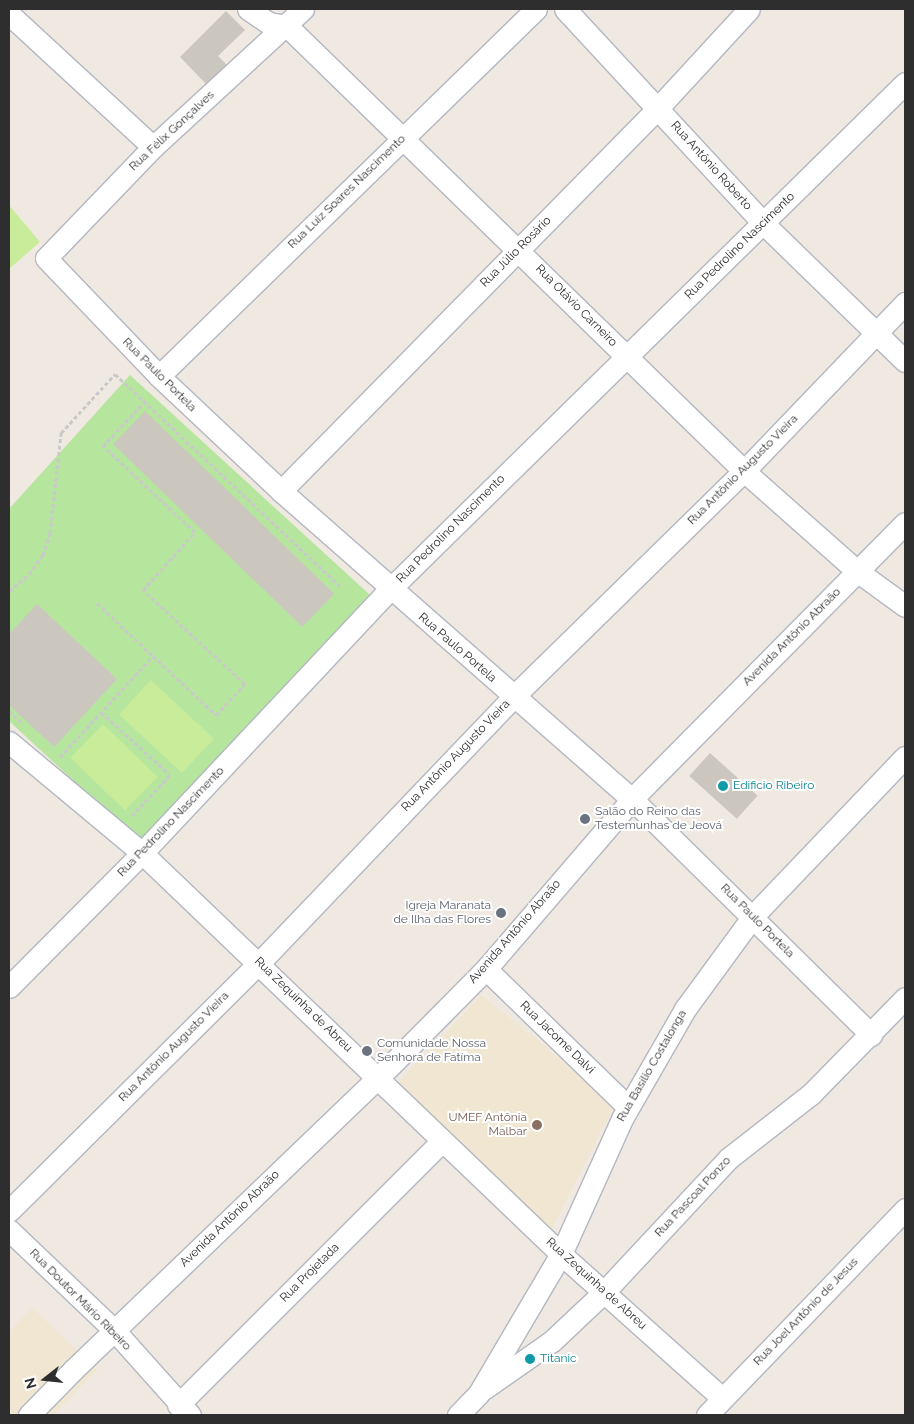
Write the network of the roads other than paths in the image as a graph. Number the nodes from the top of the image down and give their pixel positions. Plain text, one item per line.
1 (248, 9) edge
2 (303, 9) edge
3 (536, 9) edge
4 (565, 9) edge
5 (749, 9) edge
6 (9, 14) edge
7 (287, 26) junction
8 (905, 83) edge
9 (658, 108) junction
10 (403, 138) junction
11 (153, 147) junction
12 (763, 223) junction
13 (519, 249) junction
14 (46, 258) joint
15 (905, 303) edge
16 (876, 331) junction
17 (626, 356) junction
18 (905, 361) edge
19 (159, 376) junction
20 (744, 471) junction
21 (281, 491) junction
22 (905, 523) edge
23 (858, 571) junction
24 (390, 589) junction
25 (905, 606) edge
26 (512, 697) junction
27 (9, 742) edge
28 (905, 757) edge
29 (632, 800) junction
30 (142, 853) junction
31 (753, 916) junction
32 (259, 963) junction
33 (486, 969) junction
34 (9, 987) edge
35 (905, 998) edge
36 (871, 1035) junction
37 (378, 1078) junction
38 (628, 1108) junction
39 (442, 1141) junction
40 (905, 1209) edge
41 (9, 1211) edge
42 (9, 1230) edge
43 (561, 1254) junction
44 (604, 1292) junction
45 (114, 1330) junction
46 (479, 1393) junction
47 (722, 1398) junction
48 (184, 1410) edge
49 (30, 1415) edge
50 (458, 1415) edge
51 (707, 1415) edge

1 - 7 street, Rua Otávio Carneiro
2 - 7 street, Rua Félix Gonçalves
3 - 10 street, Rua Luiz Soares Nascimento
4 - 9 street, Rua Antônio Roberto
5 - 9 street, Rua Júlio Rosário
6 - 11 street
7 - 10 street, Rua Otávio Carneiro
7 - 11 street, Rua Félix Gonçalves
8 - 12 street, Rua Pedrolino Nascimento
9 - 12 street, Rua Antônio Roberto
9 - 13 street, Rua Júlio Rosário
10 - 13 street, Rua Otávio Carneiro
10 - 19 street, Rua Luiz Soares Nascimento
11 - 14 street, Rua Félix Gonçalves
12 - 16 street, Rua Antônio Roberto
12 - 17 street, Rua Pedrolino Nascimento
13 - 17 street, Rua Otávio Carneiro
13 - 21 street, Rua Júlio Rosário
14 - 19 street, Rua Paulo Portela
15 - 16 street, Rua Antônio Augusto Vieira
16 - 18 street, Rua Antônio Roberto
16 - 20 street, Rua Antônio Augusto Vieira
17 - 20 street, Rua Otávio Carneiro
17 - 24 street, Rua Pedrolino Nascimento
19 - 21 street, Rua Paulo Portela
20 - 23 street, Rua Otávio Carneiro
20 - 26 street, Rua Antônio Augusto Vieira
21 - 24 street, Rua Paulo Portela
22 - 23 street, Avenida Antônio Abraão
23 - 25 street, Rua Otávio Carneiro
23 - 29 street, Avenida Antônio Abraão
24 - 26 street, Rua Paulo Portela
24 - 30 street, Rua Pedrolino Nascimento
26 - 29 street, Rua Paulo Portela
26 - 32 street, Rua Antônio Augusto Vieira
27 - 30 street, Rua Zequinha de Abreu
28 - 31 street, Rua Basílio Costalonga
29 - 31 street, Rua Paulo Portela
29 - 33 street, Avenida Antônio Abraão
30 - 32 street, Rua Zequinha de Abreu
30 - 34 street, Rua Pedrolino Nascimento
31 - 36 street, Rua Paulo Portela
31 - 38 street, Rua Basílio Costalonga
32 - 37 street, Rua Zequinha de Abreu
32 - 41 street, Rua Antônio Augusto Vieira
33 - 37 street, Avenida Antônio Abraão
33 - 38 street, Rua Jacome Dalvi
35 - 36 street, Rua Pascoal Ponzo
36 - 44 street, Rua Pascoal Ponzo
37 - 39 street, Rua Zequinha de Abreu
37 - 45 street, Avenida Antônio Abraão
38 - 43 street, Rua Basílio Costalonga
39 - 43 street, Rua Zequinha de Abreu
39 - 48 street, Rua Projetada
40 - 47 street, Rua Joel Antônio de Jesus
42 - 45 street, Rua Doutor Mário Ribeiro
43 - 44 street, Rua Zequinha de Abreu
43 - 46 street, Rua Basílio Costalonga
44 - 46 street, Rua Pascoal Ponzo
44 - 47 street, Rua Zequinha de Abreu
45 - 48 street, Rua Doutor Mário Ribeiro
45 - 49 street, Avenida Antônio Abraão
46 - 50 street, Rua Basílio Costalonga
47 - 51 street, Rua Joel Antônio de Jesus

